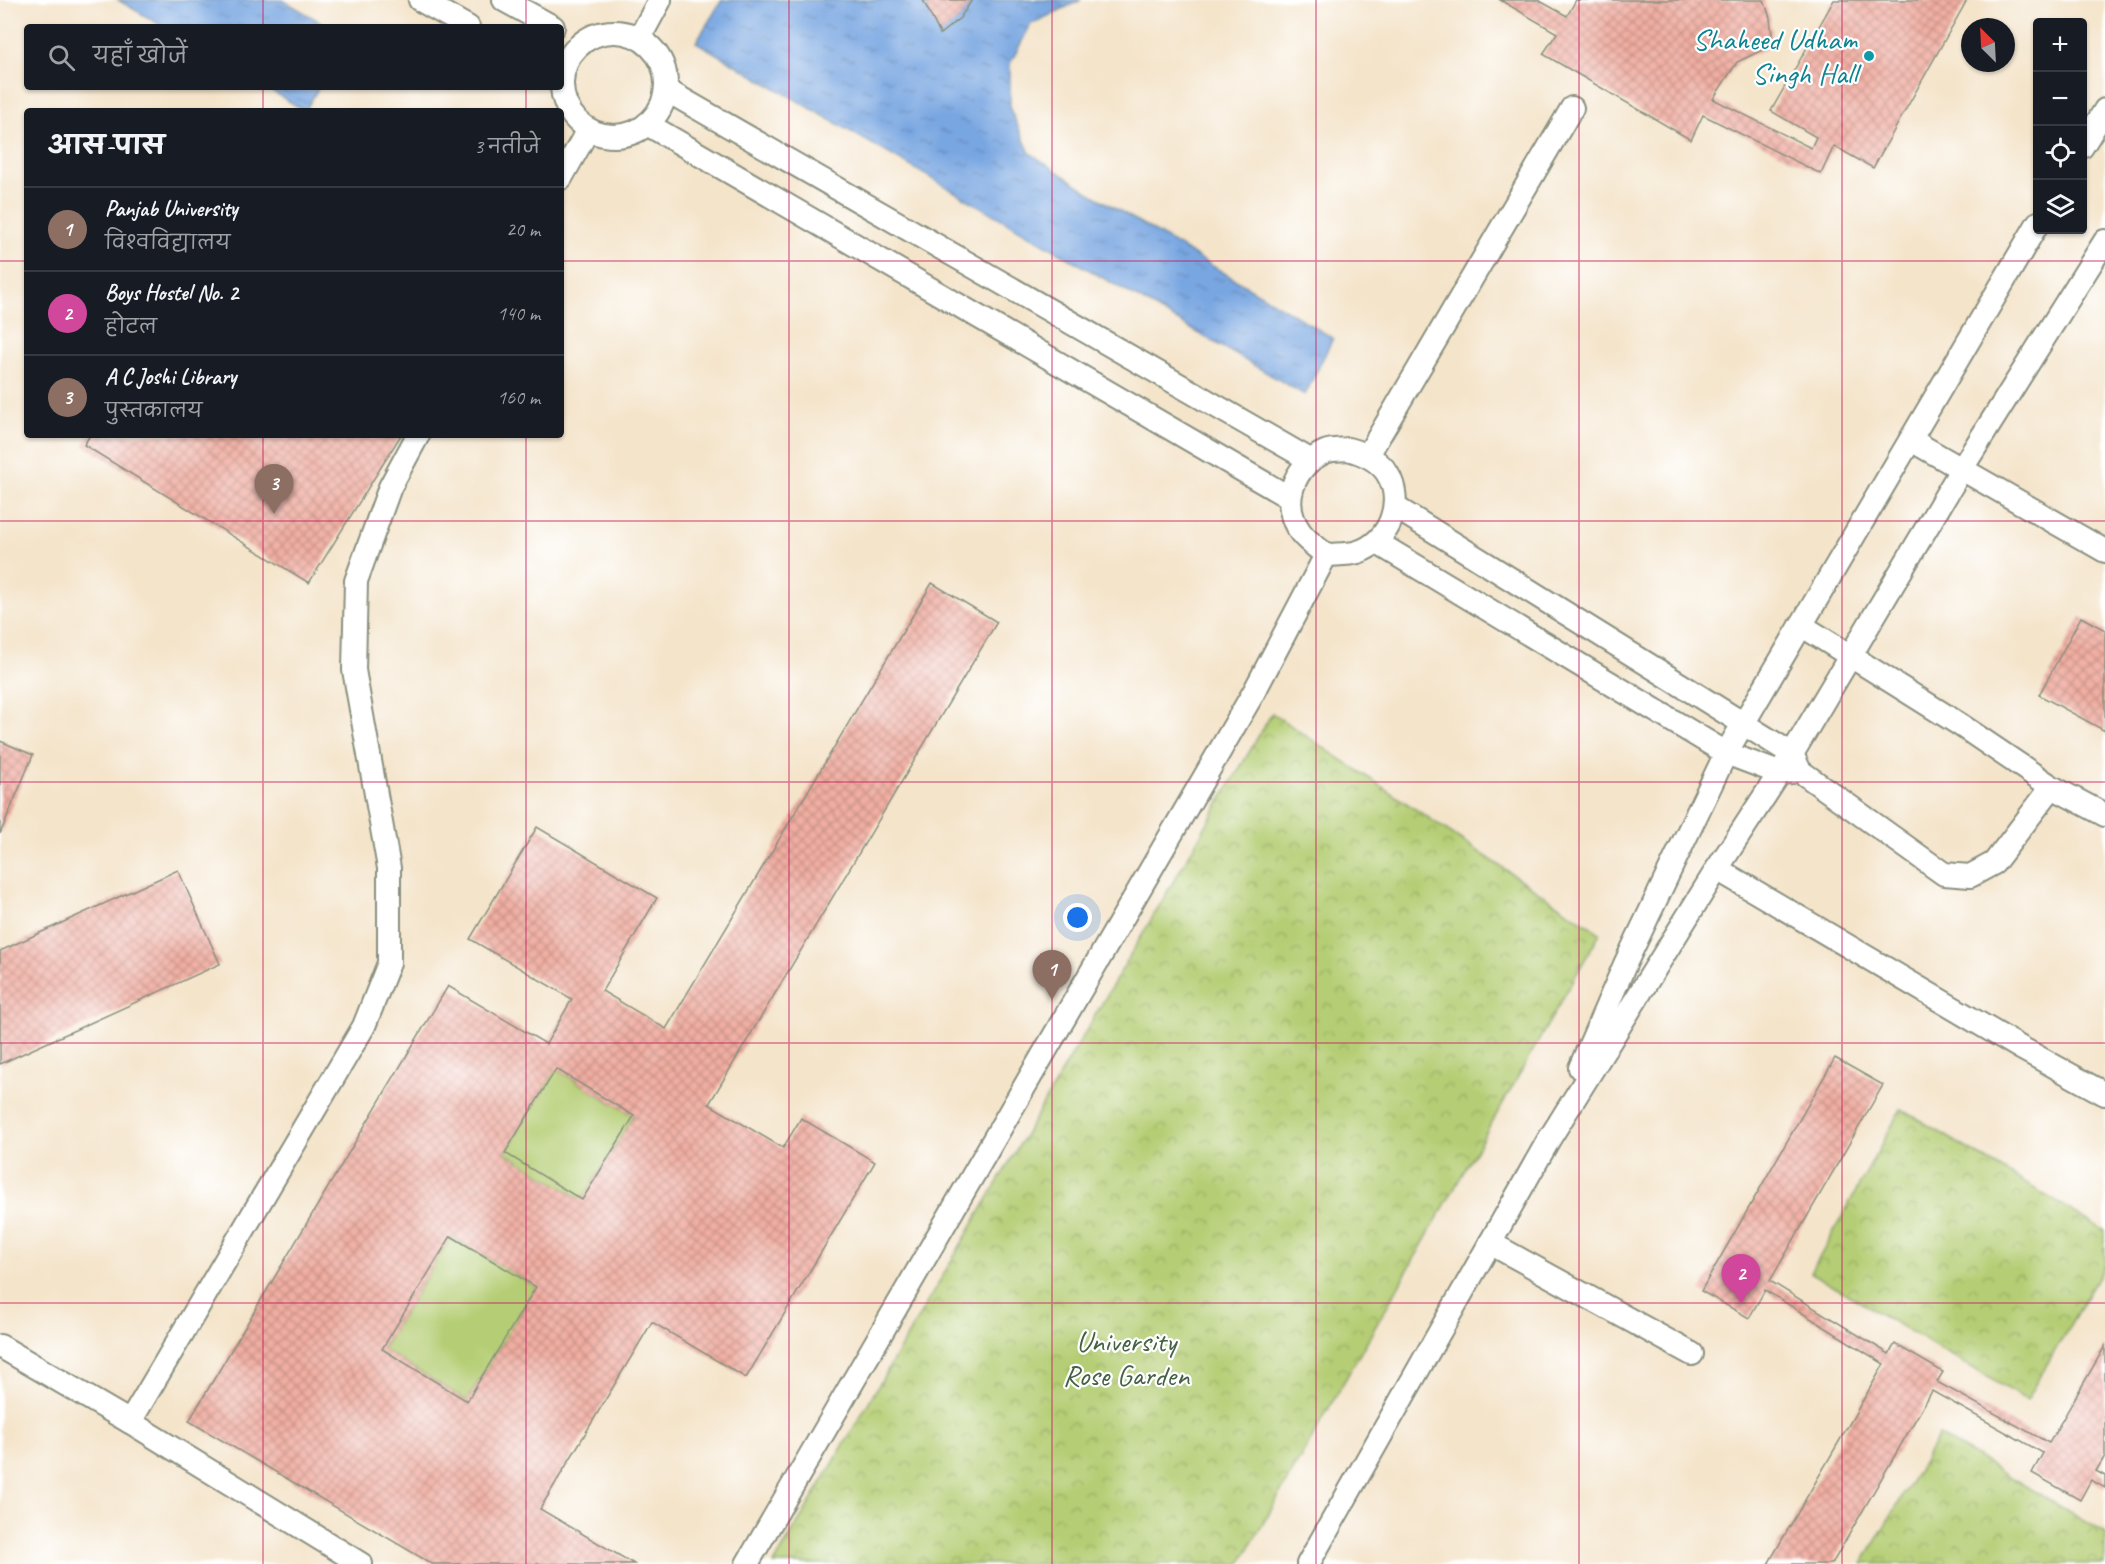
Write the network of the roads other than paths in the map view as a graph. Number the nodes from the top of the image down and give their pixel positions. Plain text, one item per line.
1 (420, 0) edge
2 (504, 0) edge
3 (660, 0) edge
4 (463, 24) edge
5 (548, 24) edge
6 (564, 33) edge
7 (640, 37) junction
8 (581, 43) junction
9 (564, 71) edge
10 (562, 90) edge
11 (666, 90) junction
12 (1572, 108) dead end
13 (2105, 110) edge
14 (647, 124) junction
15 (588, 130) junction
16 (2087, 139) edge
17 (564, 173) edge
18 (2033, 230) edge
19 (2105, 241) edge
20 (416, 438) edge
21 (1911, 440) junction
22 (1368, 455) junction
23 (1310, 460) junction
24 (1960, 470) junction
25 (1290, 498) junction
26 (1395, 507) junction
27 (1376, 542) junction
28 (2105, 551) edge
29 (1326, 555) junction
30 (1801, 625) junction
31 (1851, 656) junction
32 (1743, 724) junction
33 (1726, 753) junction
34 (1790, 766) junction
35 (2052, 788) junction
36 (2105, 815) edge
37 (1717, 869) junction
38 (2105, 1094) edge
39 (1548, 1141) junction
40 (1490, 1243) junction
41 (0, 1346) edge
42 (1692, 1354) dead end
43 (130, 1422) junction
44 (361, 1564) edge
45 (747, 1564) edge
46 (1308, 1564) edge

1 - 4 lane
2 - 5 lane
3 - 7 lane
6 - 8 lane
7 - 8 lane
7 - 11 lane
8 - 9 lane
10 - 15 lane
11 - 14 lane
11 - 23 lane
12 - 22 lane
13 - 16 lane
14 - 15 lane
14 - 25 lane
15 - 17 lane
18 - 21 lane
19 - 24 lane
20 - 43 lane
21 - 24 lane
21 - 30 lane
22 - 23 lane
22 - 26 lane
23 - 25 lane
24 - 28 lane
24 - 31 lane
25 - 29 lane
26 - 27 lane
26 - 32 lane
27 - 29 lane
27 - 33 lane
29 - 45 lane
30 - 31 lane
30 - 32 lane
31 - 34 lane
31 - 35 lane
32 - 33 lane
32 - 34 lane
33 - 34 lane
33 - 39 lane
34 - 35 lane
34 - 37 lane
35 - 36 lane
37 - 38 lane
37 - 39 lane
39 - 40 lane
40 - 42 lane
40 - 46 lane
41 - 43 lane
43 - 44 lane

